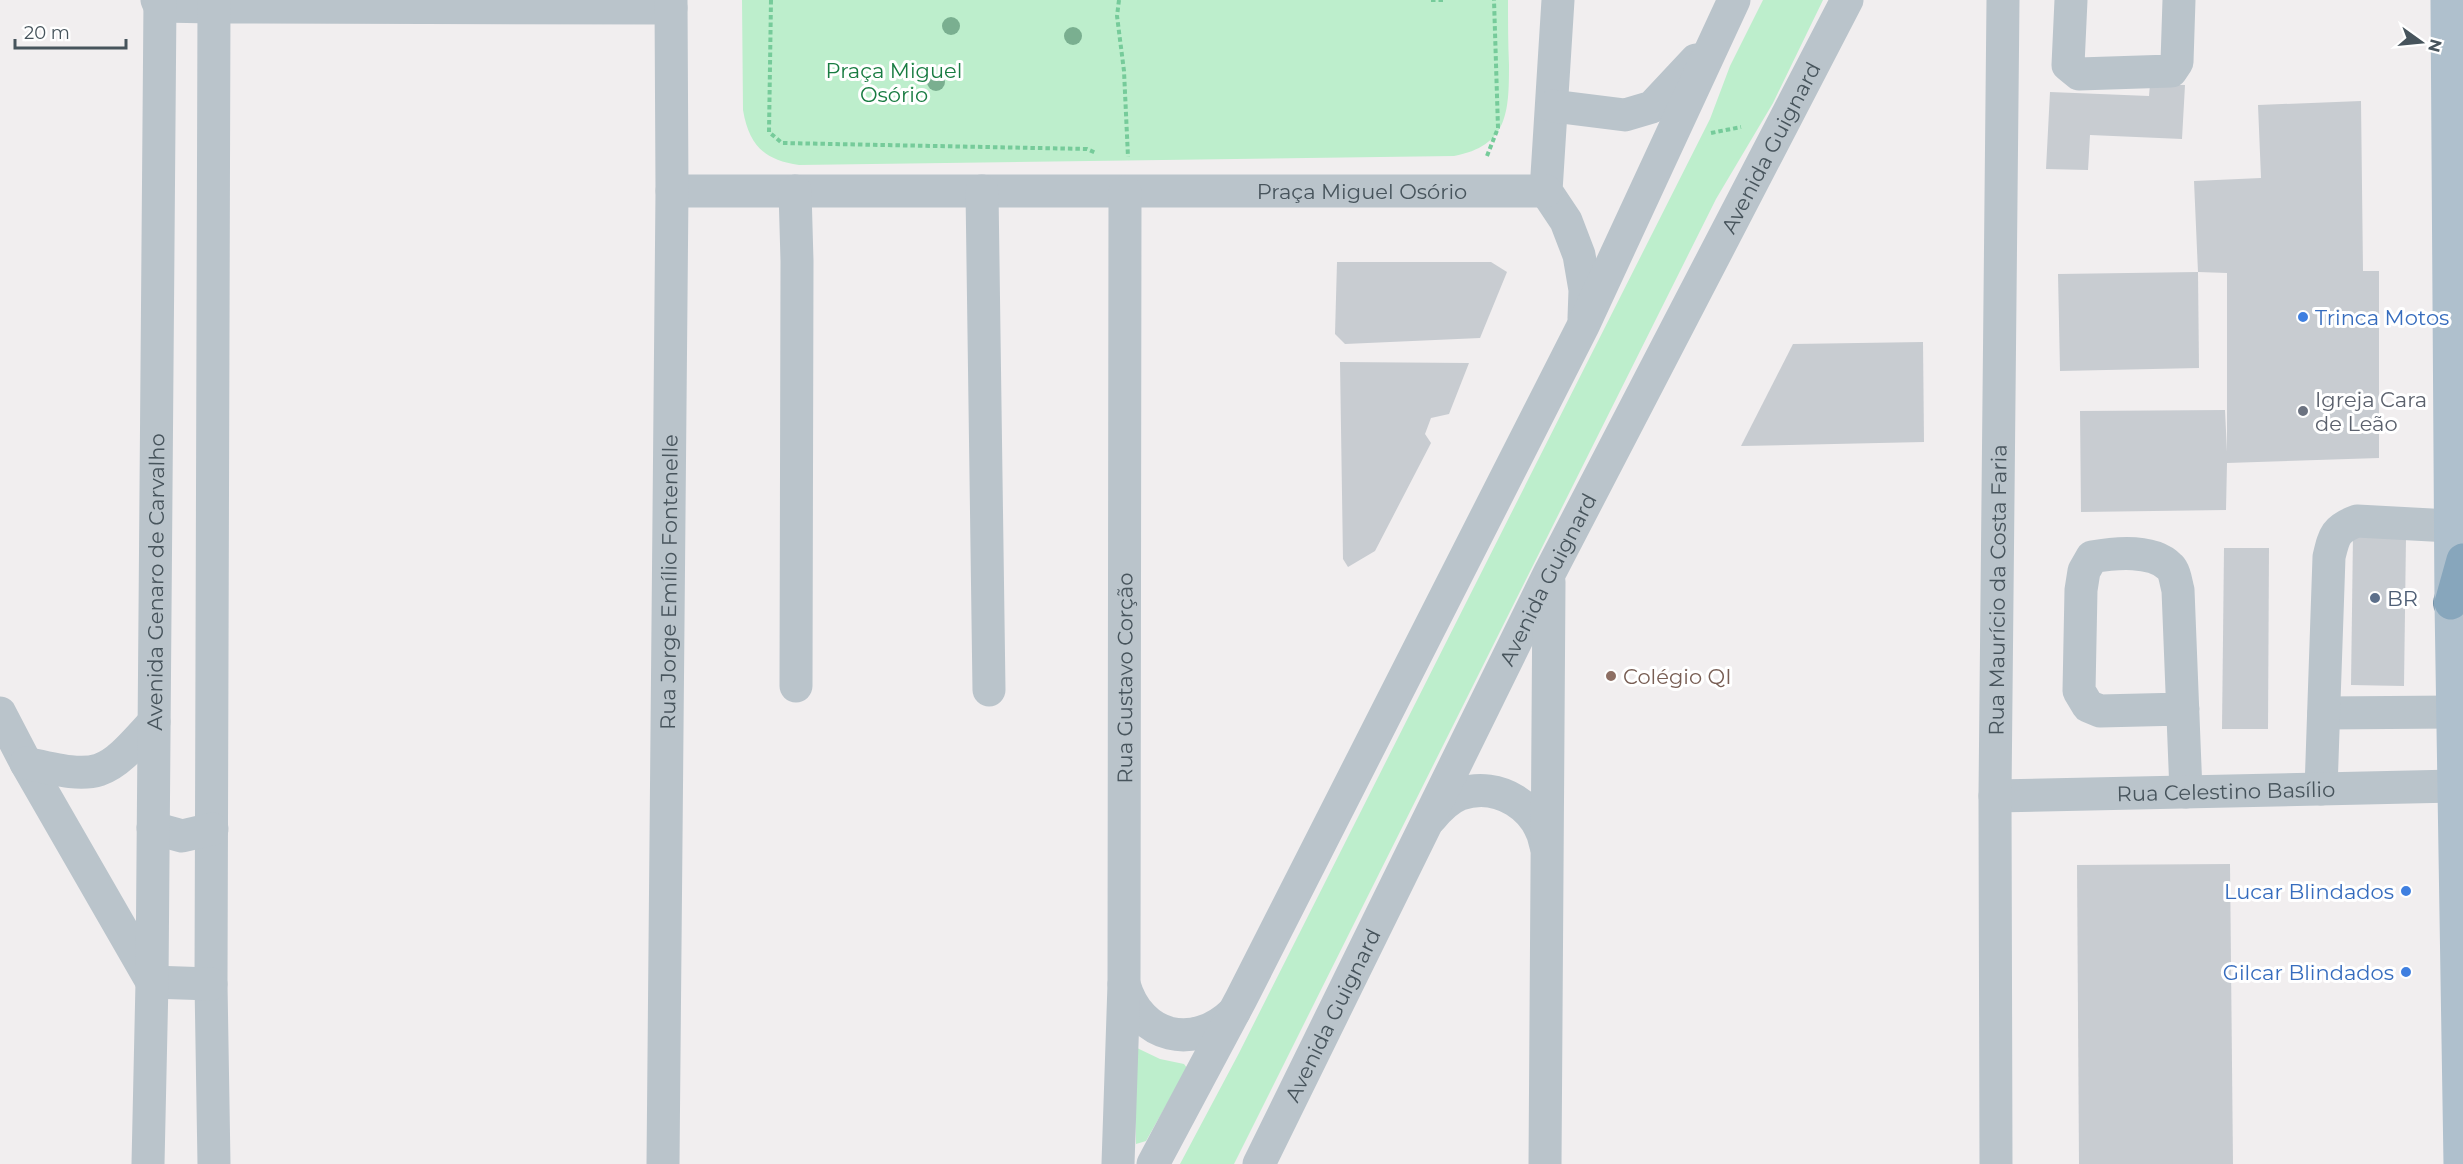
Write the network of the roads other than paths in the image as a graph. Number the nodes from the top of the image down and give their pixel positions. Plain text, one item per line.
1 (1558, 0) edge
2 (1734, 0) edge
3 (1847, 0) edge
4 (2071, 0) edge
5 (2179, 0) edge
6 (2447, 0) edge
7 (159, 2) edge
8 (214, 3) edge
9 (671, 4) edge
10 (2002, 5) edge
11 (1717, 36) junction
12 (1553, 106) junction
13 (672, 191) junction
14 (795, 191) junction
15 (982, 191) junction
16 (1546, 191) junction
17 (1125, 192) junction
18 (1583, 326) junction
19 (2450, 526) junction
20 (2463, 560) edge
21 (1549, 574) junction
22 (2451, 603) junction
23 (796, 686) dead end
24 (989, 690) dead end
25 (2183, 708) junction
26 (2453, 712) junction
27 (0, 713) edge
28 (2324, 713) junction
29 (154, 722) junction
30 (26, 763) junction
31 (2455, 786) junction
32 (2321, 789) junction
33 (2186, 792) junction
34 (1995, 796) junction
35 (1429, 820) junction
36 (153, 828) junction
37 (212, 829) junction
38 (1547, 853) junction
39 (152, 982) junction
40 (211, 984) junction
41 (1124, 984) junction
42 (1241, 999) junction
43 (148, 1164) edge
44 (214, 1164) edge
45 (663, 1164) edge
46 (1118, 1164) edge
47 (1153, 1164) edge
48 (1259, 1164) edge
49 (1545, 1164) edge
50 (1996, 1164) edge
51 (2460, 1164) edge

1 - 12 street
2 - 11 street
3 - 21 street, Avenida Guignard
4 - 5 street
6 - 19 main road
7 - 8 street
7 - 29 street, Avenida Genaro de Carvalho
8 - 9 street
8 - 37 street
9 - 13 street, Rua Jorge Emílio Fontenelle
10 - 34 street, Rua Maurício da Costa Faria
11 - 12 street
11 - 18 street
12 - 16 street
13 - 14 street, Praça Miguel Osório
13 - 45 street, Rua Jorge Emílio Fontenelle
14 - 15 street, Praça Miguel Osório
14 - 23 street
15 - 17 street, Praça Miguel Osório
15 - 24 street
16 - 17 street, Praça Miguel Osório
16 - 18 street
17 - 41 street, Rua Gustavo Corção
18 - 42 street
19 - 22 main road
19 - 28 street
20 - 22 highway
21 - 35 street, Avenida Guignard
21 - 38 street
22 - 26 main road
25 - 25 street
25 - 33 street
26 - 28 street
26 - 31 main road
27 - 30 street
28 - 32 street
29 - 30 street
29 - 36 street, Avenida Genaro de Carvalho
30 - 39 street
31 - 32 street, Rua Celestino Basílio
31 - 51 main road
32 - 33 street, Rua Celestino Basílio
33 - 34 street, Rua Celestino Basílio
34 - 50 street, Rua Maurício da Costa Faria
35 - 38 street
35 - 48 street, Avenida Guignard
36 - 37 street
36 - 39 street, Avenida Genaro de Carvalho
37 - 40 street
38 - 49 street
39 - 40 street
39 - 43 street, Avenida Genaro de Carvalho
40 - 44 street
41 - 42 street
41 - 46 street, Rua Gustavo Corção
42 - 47 street

